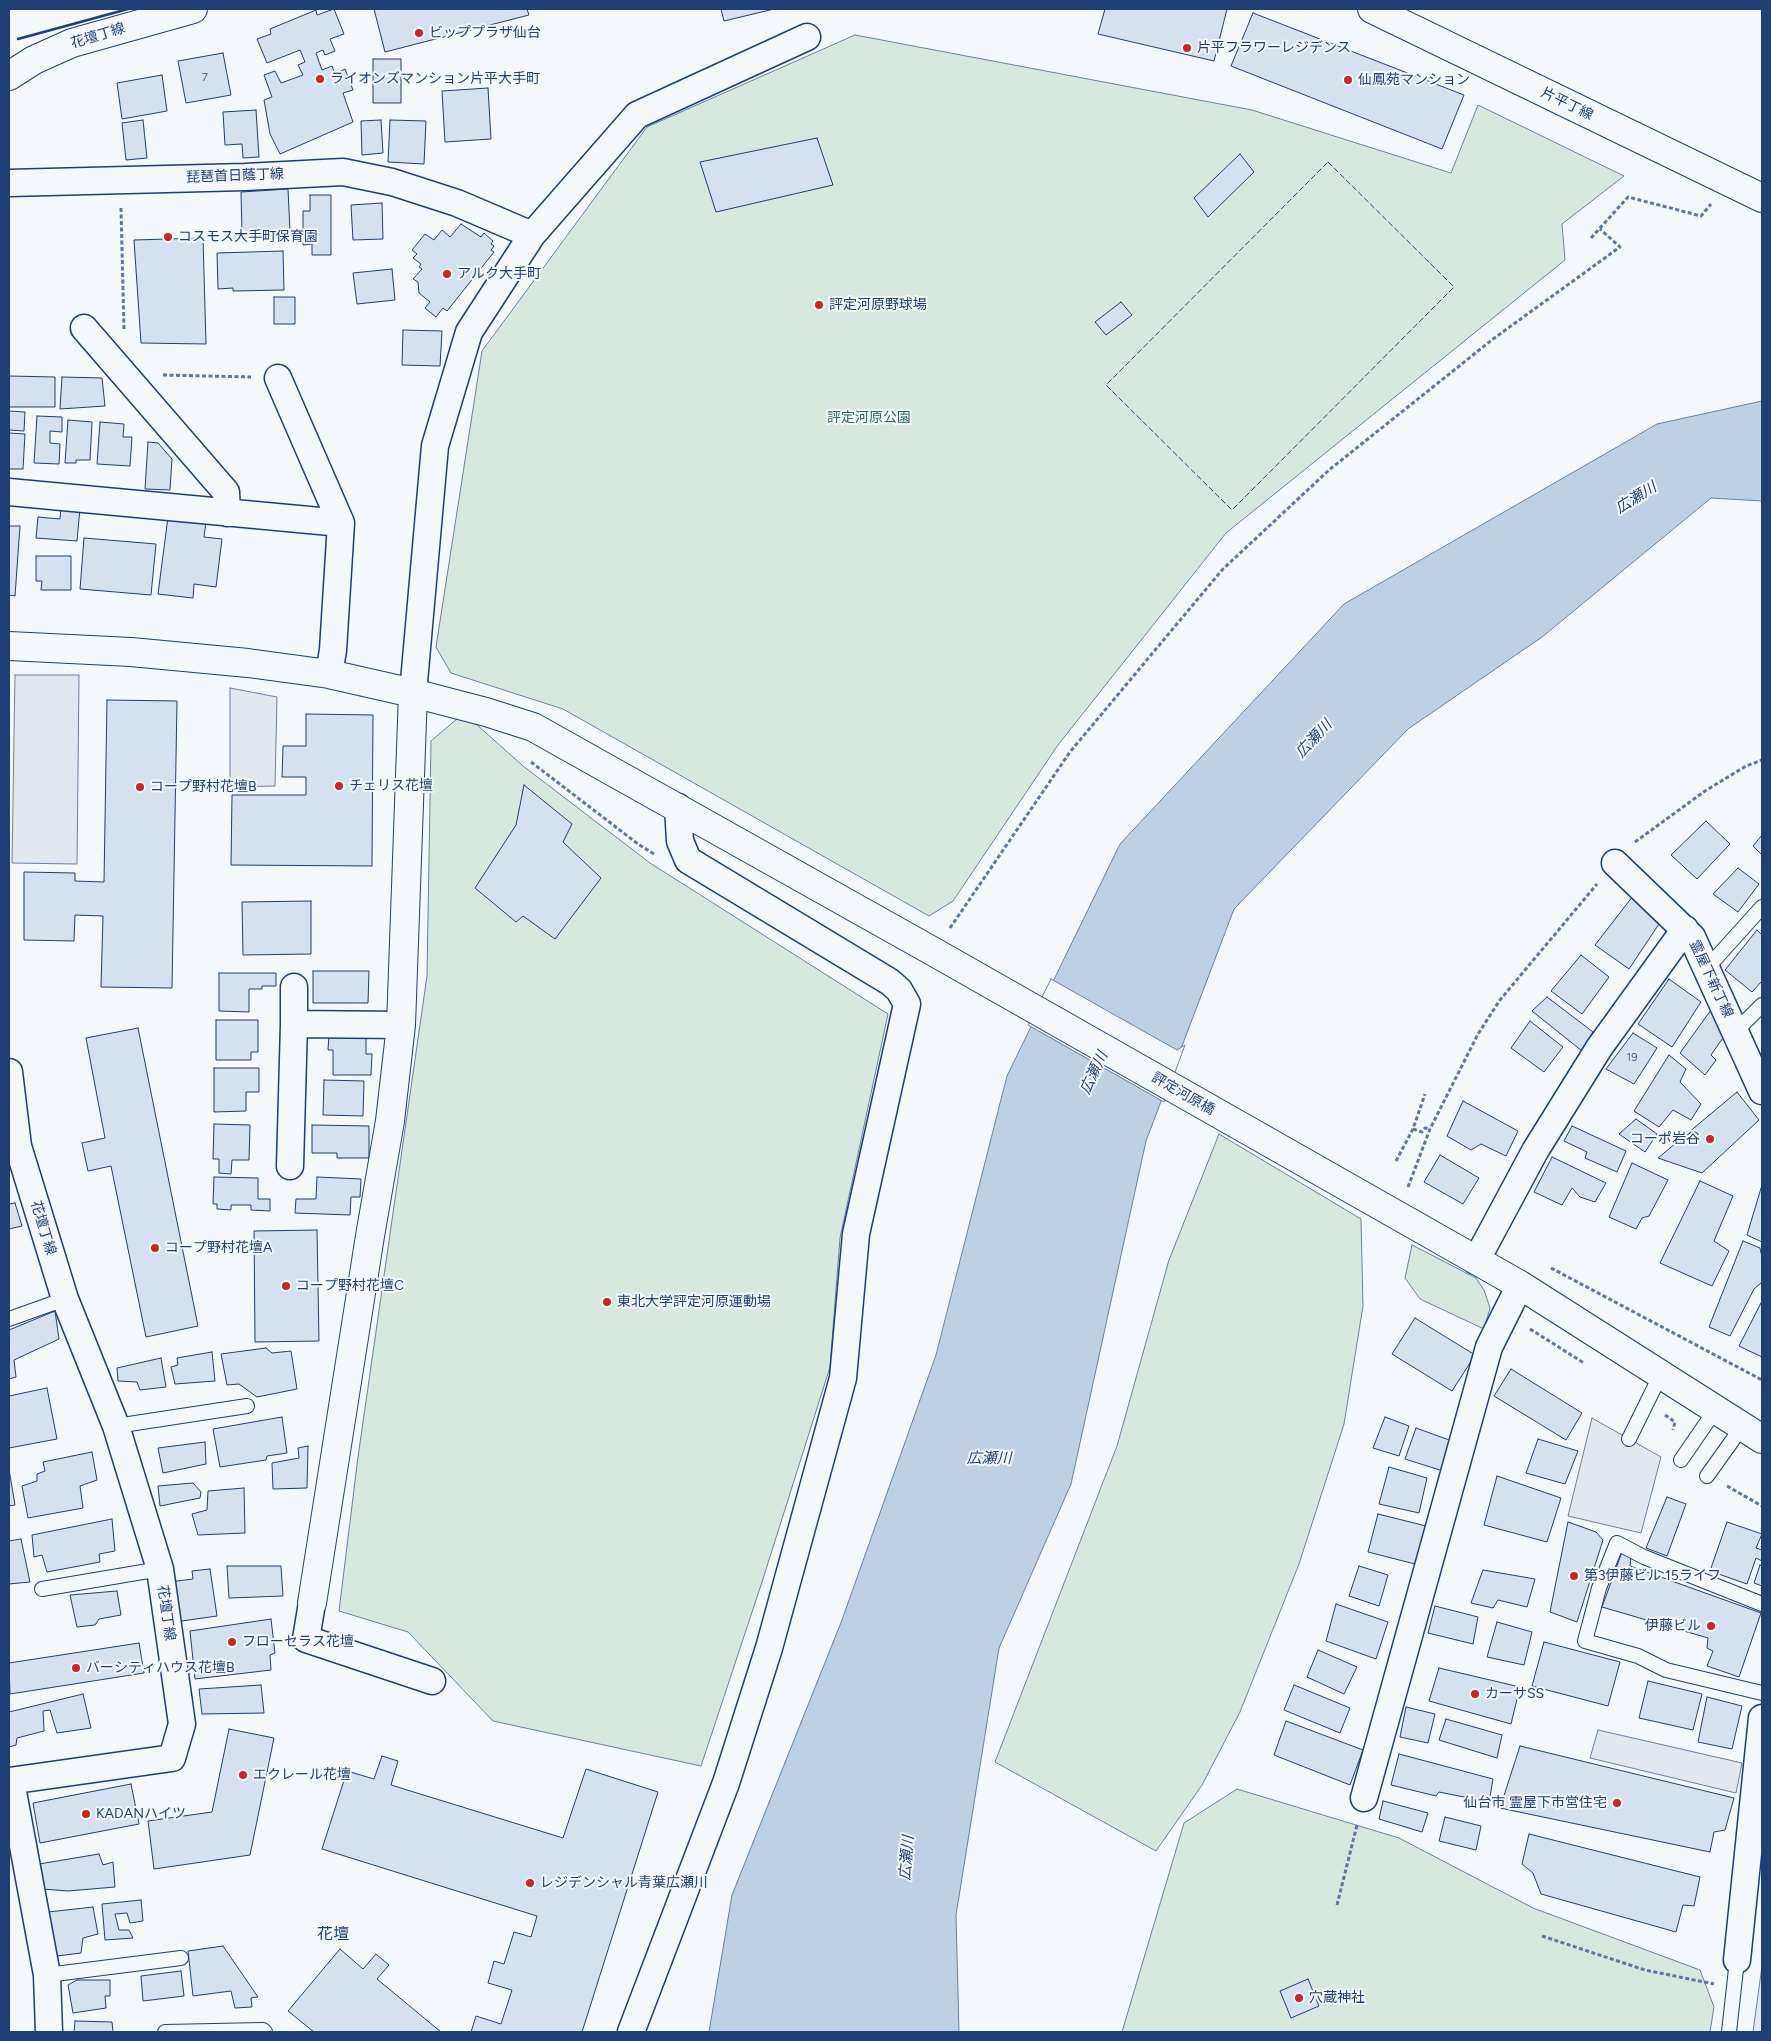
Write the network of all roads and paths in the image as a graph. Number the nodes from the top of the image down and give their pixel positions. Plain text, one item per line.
1 (193, 9) edge
2 (1372, 9) edge
3 (807, 37) dead end
4 (9, 76) edge
5 (121, 180) junction
6 (9, 184) edge
7 (1762, 198) edge
8 (1715, 199) dead end
9 (1600, 229) junction
10 (532, 235) junction
11 (1591, 238) dead end
12 (84, 328) dead end
13 (124, 336) dead end
14 (157, 375) dead end
15 (278, 378) joint
16 (9, 492) edge
17 (227, 512) junction
18 (341, 523) junction
19 (9, 646) edge
20 (329, 674) junction
21 (414, 693) junction
22 (1762, 760) edge
23 (678, 807) junction
24 (1615, 863) junction
25 (1762, 906) edge
26 (1685, 929) junction
27 (934, 952) junction
28 (1707, 968) junction
29 (294, 986) dead end
30 (1762, 1005) edge
31 (294, 1024) junction
32 (401, 1025) junction
33 (1736, 1031) junction
34 (9, 1072) edge
35 (1762, 1091) edge
36 (1426, 1094) dead end
37 (1413, 1129) junction
38 (1430, 1130) junction
39 (1396, 1161) dead end
40 (290, 1166) dead end
41 (1400, 1203) junction
42 (1476, 1261) junction
43 (1544, 1264) dead end
44 (1520, 1285) junction
45 (65, 1299) junction
46 (9, 1319) edge
47 (1661, 1374) junction
48 (1762, 1380) edge
49 (248, 1406) dead end
50 (1716, 1409) junction
51 (116, 1426) junction
52 (1752, 1433) edge
53 (1629, 1439) dead end
54 (1681, 1460) dead end
55 (1707, 1476) dead end
56 (160, 1569) junction
57 (42, 1589) dead end
58 (312, 1603) joint
59 (1762, 1604) edge
60 (432, 1681) dead end
61 (1762, 1693) edge
62 (1762, 1718) edge
63 (10, 1781) edge
64 (1364, 1798) joint
65 (1337, 1905) dead end
66 (1542, 1936) dead end
67 (181, 1958) dead end
68 (1737, 1960) joint
69 (46, 1975) junction
70 (1734, 1988) junction
71 (49, 2032) edge
72 (165, 2032) edge
73 (265, 2032) edge
74 (632, 2032) edge
75 (1729, 2032) edge

1 - 4 street, 花壇丁線
2 - 7 street, 片平丁線
3 - 10 street
5 - 6 street, 琵琶首日蔭丁線
5 - 10 street, 琵琶首日蔭丁線
5 - 13 path
8 - 9 path
9 - 11 path
9 - 27 path
10 - 21 street
12 - 17 street
14 - 15 path
15 - 18 street
16 - 17 street
17 - 18 street
18 - 20 street
19 - 20 street, 評定河原橋
20 - 21 street, 評定河原橋
21 - 23 street, 評定河原橋
21 - 32 street
22 - 24 path
23 - 27 street, 評定河原橋
23 - 74 street
24 - 26 street, 霊屋下新丁線
24 - 38 path
25 - 28 lane
26 - 28 street, 霊屋下新丁線
26 - 42 street
27 - 41 street, 評定河原橋
28 - 33 street, 霊屋下新丁線
29 - 31 street
30 - 33 lane
31 - 32 street
31 - 40 street
32 - 58 street
33 - 35 street, 霊屋下新丁線
34 - 45 street, 花壇丁線
36 - 37 path
37 - 38 path
37 - 39 path
38 - 41 path
41 - 42 street, 評定河原橋
42 - 44 street, 評定河原橋
43 - 48 path
44 - 47 street, 評定河原橋
44 - 64 street
45 - 46 lane
45 - 51 street, 花壇丁線
47 - 50 street, 評定河原橋
47 - 53 lane
49 - 51 lane
50 - 52 street, 評定河原橋
50 - 54 lane
51 - 56 street, 花壇丁線
52 - 55 lane
56 - 57 lane
56 - 63 street, 花壇丁線
58 - 60 street
59 - 61 lane
62 - 68 street
63 - 69 street, 花壇丁線
64 - 65 path
66 - 70 path
67 - 69 lane
68 - 70 lane
69 - 71 street, 花壇丁線
70 - 75 lane
72 - 73 lane

